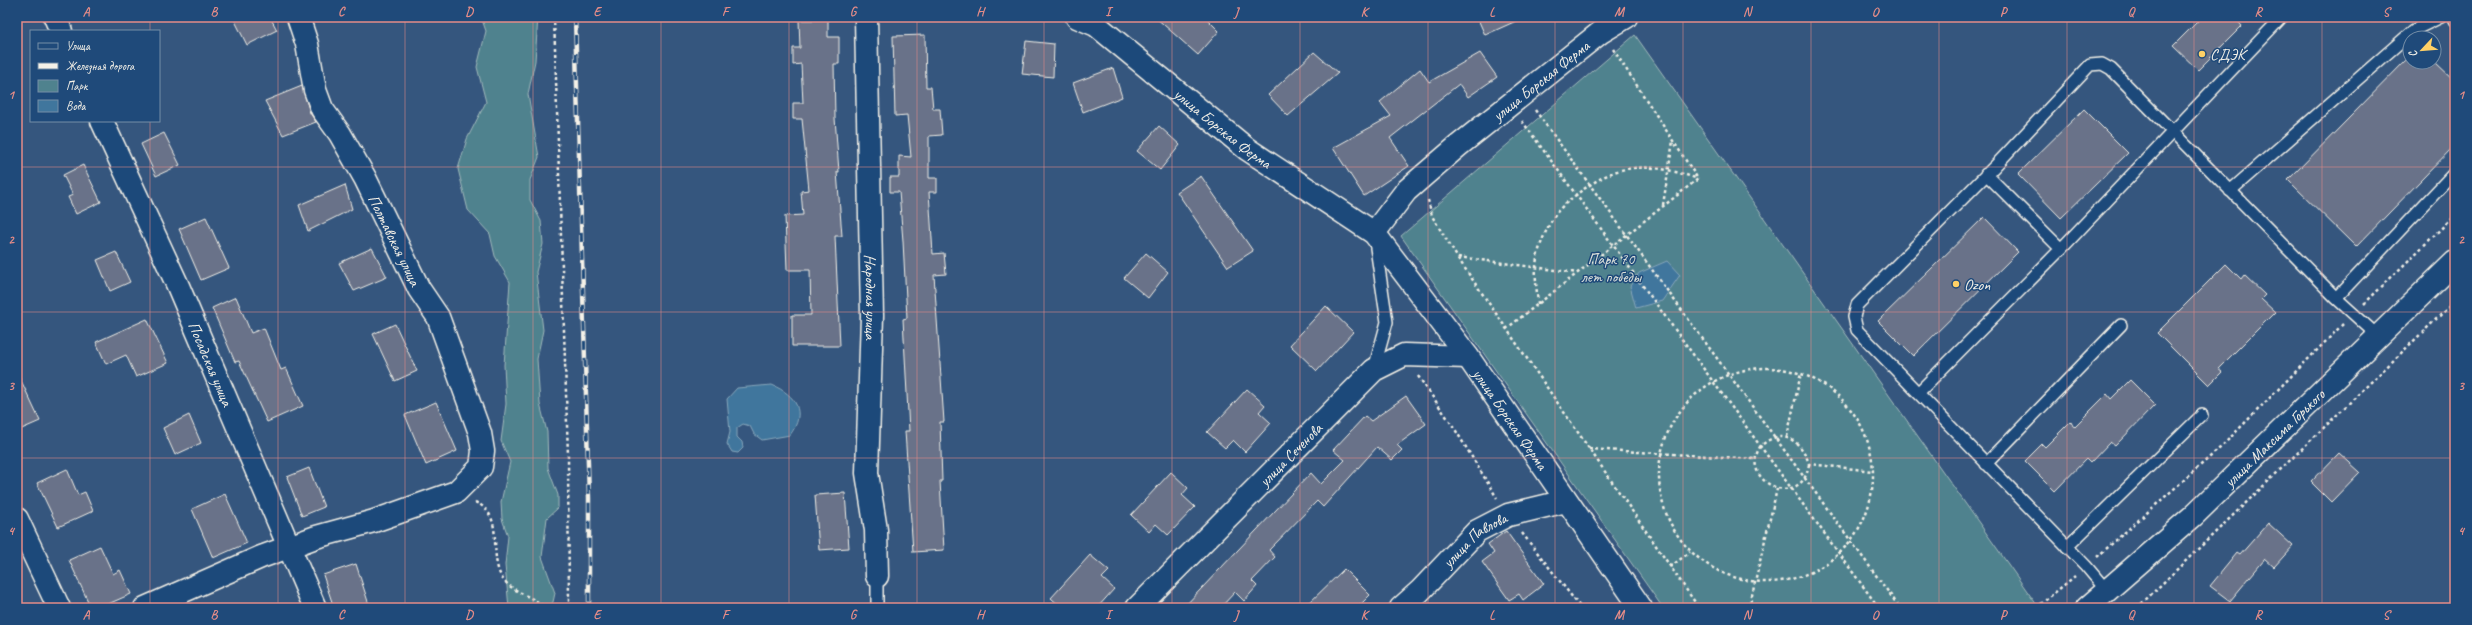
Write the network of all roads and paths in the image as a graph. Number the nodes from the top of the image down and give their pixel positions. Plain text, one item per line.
1 (55, 17) edge
2 (298, 17) edge
3 (554, 17) edge
4 (866, 17) edge
5 (1077, 17) edge
6 (1626, 17) edge
7 (2282, 17) edge
8 (2441, 17) edge
9 (2454, 17) edge
10 (2455, 20) edge
11 (1600, 24) edge
12 (62, 30) edge
13 (1517, 100) junction
14 (102, 122) edge
15 (2173, 132) junction
16 (1673, 140) junction
17 (1668, 169) junction
18 (2455, 172) edge
19 (1986, 174) junction
20 (1422, 178) junction
21 (1698, 179) junction
22 (1589, 184) junction
23 (2230, 191) junction
24 (1576, 196) junction
25 (1663, 206) junction
26 (2455, 215) edge
27 (1374, 233) junction
28 (1626, 234) junction
29 (1612, 245) junction
30 (2061, 249) junction
31 (1457, 257) junction
32 (2455, 262) edge
33 (1536, 267) junction
34 (1578, 273) junction
35 (2336, 298) junction
36 (2455, 301) edge
37 (1538, 304) junction
38 (2353, 315) junction
39 (2121, 326) dead end
40 (1506, 329) junction
41 (2379, 337) junction
42 (1404, 355) junction
43 (1468, 357) junction
44 (1374, 370) junction
45 (1801, 373) junction
46 (1728, 374) junction
47 (1712, 381) junction
48 (1918, 393) junction
49 (2202, 415) dead end
50 (1775, 437) junction
51 (1787, 437) junction
52 (1760, 446) junction
53 (1589, 449) junction
54 (1660, 452) junction
55 (1755, 459) junction
56 (1809, 464) junction
57 (1986, 464) junction
58 (1873, 471) junction
59 (1804, 477) junction
60 (1791, 488) junction
61 (1776, 489) junction
62 (456, 492) junction
63 (1566, 501) junction
64 (1508, 515) junction
65 (17, 519) edge
66 (1851, 541) junction
67 (2067, 547) junction
68 (288, 549) junction
69 (1690, 552) junction
70 (1839, 554) junction
71 (2086, 566) junction
72 (1670, 567) junction
73 (878, 576) joint
74 (1755, 582) junction
75 (2107, 591) junction
76 (59, 608) edge
77 (145, 608) edge
78 (315, 608) edge
79 (546, 608) edge
80 (569, 608) edge
81 (877, 608) edge
82 (1137, 608) edge
83 (1401, 608) edge
84 (1581, 608) edge
85 (1641, 608) edge
86 (1699, 608) edge
87 (1749, 608) edge
88 (1879, 608) edge
89 (1900, 608) edge
90 (2036, 608) edge
91 (2087, 608) edge
92 (2137, 608) edge

1 - 12 street
2 - 62 street, Полтавская улица
3 - 80 path
4 - 73 street, Народная улица
5 - 27 street, улица Борская Ферма
6 - 11 street, улица Борская Ферма
7 - 15 lane
8 - 23 lane
9 - 10 lane
11 - 13 street, улица Борская Ферма
11 - 16 path
13 - 20 street, улица Борская Ферма
13 - 22 path
13 - 24 path
14 - 68 street, Посадская улица
15 - 19 lane
15 - 23 lane
15 - 30 lane
16 - 17 path
16 - 21 path
17 - 21 path
17 - 22 path
17 - 25 path
18 - 35 lane
19 - 30 lane
19 - 48 lane
20 - 27 street, улица Борская Ферма
20 - 31 path
21 - 25 path
22 - 24 path
22 - 28 path
23 - 35 lane
24 - 29 path
24 - 33 path
25 - 28 path
26 - 38 path
27 - 43 street, улица Борская Ферма
27 - 44 lane
28 - 29 path
28 - 46 path
29 - 34 path
29 - 47 path
30 - 48 lane
31 - 33 path
31 - 40 path
32 - 41 street, улица Максима Горького
33 - 34 path
33 - 37 path
34 - 37 path
35 - 38 lane
36 - 92 path
37 - 40 path
38 - 41 lane
38 - 71 path
39 - 57 lane
40 - 53 path
41 - 75 street, улица Максима Горького
42 - 43 street, улица Сеченова
42 - 44 street, улица Сеченова
42 - 64 path
43 - 63 street, улица Борская Ферма
44 - 82 street, улица Сеченова
45 - 46 path
45 - 51 path
45 - 58 path
46 - 47 path
46 - 50 path
47 - 52 path
47 - 54 path
48 - 57 lane
49 - 67 lane
50 - 51 path
50 - 52 path
50 - 59 path
51 - 56 path
52 - 55 path
52 - 60 path
53 - 54 path
53 - 72 path
54 - 55 path
54 - 69 path
55 - 61 path
56 - 58 path
56 - 59 path
57 - 67 lane
58 - 66 path
59 - 60 path
59 - 66 path
60 - 61 path
60 - 70 path
61 - 74 path
62 - 68 street
62 - 79 path
63 - 64 street, улица Павлова
63 - 85 street, улица Борская Ферма
64 - 83 street, улица Павлова
64 - 84 path
65 - 76 street
66 - 70 path
66 - 89 path
67 - 71 lane
68 - 77 street
68 - 78 street, Посадская улица
69 - 72 path
69 - 74 path
70 - 74 path
70 - 88 path
71 - 75 lane
71 - 90 path
72 - 86 path
73 - 81 lane
74 - 87 path
75 - 91 street, улица Максима Горького

